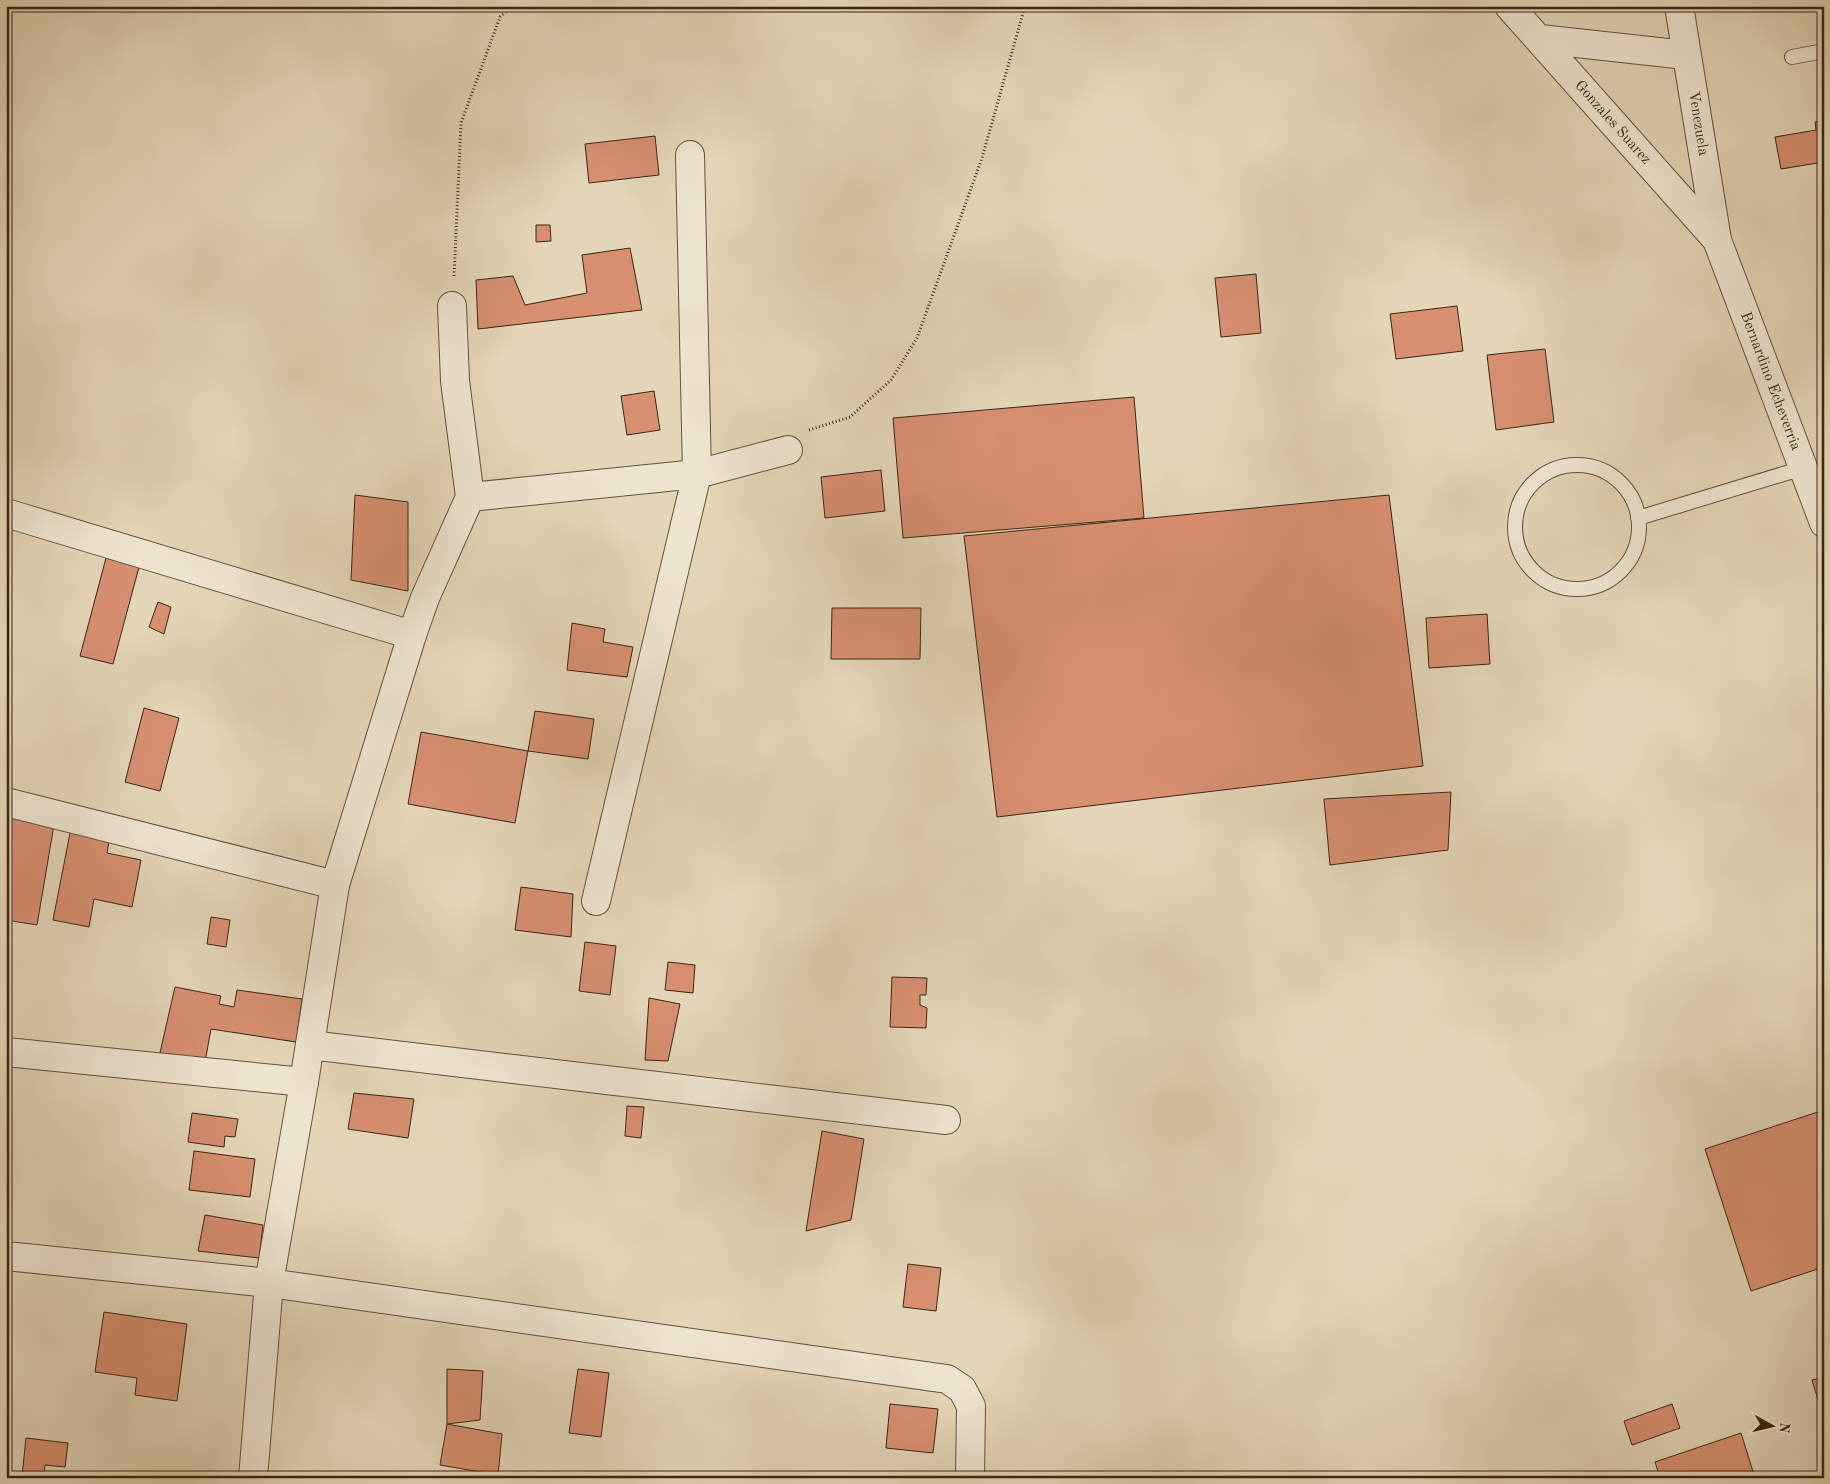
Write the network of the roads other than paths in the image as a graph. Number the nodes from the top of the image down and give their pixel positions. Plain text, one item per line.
1 (1509, 6) edge
2 (1679, 6) edge
3 (1540, 39) junction
4 (1824, 51) edge
5 (1686, 55) junction
6 (1792, 56) dead end
7 (690, 155) dead end
8 (1717, 240) junction
9 (452, 306) road end
10 (788, 450) road end
11 (1803, 468) junction
12 (697, 474) junction
13 (470, 497) junction
14 (6, 513) edge
15 (1638, 518) junction
16 (1824, 523) edge
17 (412, 634) junction
18 (6, 802) edge
19 (335, 885) junction
20 (596, 901) dead end
21 (310, 1045) junction
22 (6, 1052) edge
23 (304, 1082) junction
24 (946, 1120) dead end
25 (6, 1256) edge
26 (269, 1283) junction
27 (253, 1478) edge
28 (970, 1478) edge

1 - 3 street, Gonzales Suarez
2 - 5 street, Venezuela
3 - 5 street
3 - 8 street, Gonzales Suarez
4 - 6 lane
5 - 8 street, Venezuela
7 - 12 street
8 - 11 street, Bernardino Echeverria
9 - 13 street
10 - 12 street
11 - 15 lane
11 - 16 street, Bernardino Echeverria
12 - 13 street
12 - 20 street
13 - 17 street
14 - 17 street
15 - 15 lane
17 - 19 street
18 - 19 street
19 - 21 street
21 - 23 street
21 - 24 street
22 - 23 street
23 - 26 street
25 - 26 street
26 - 27 street
26 - 28 street

